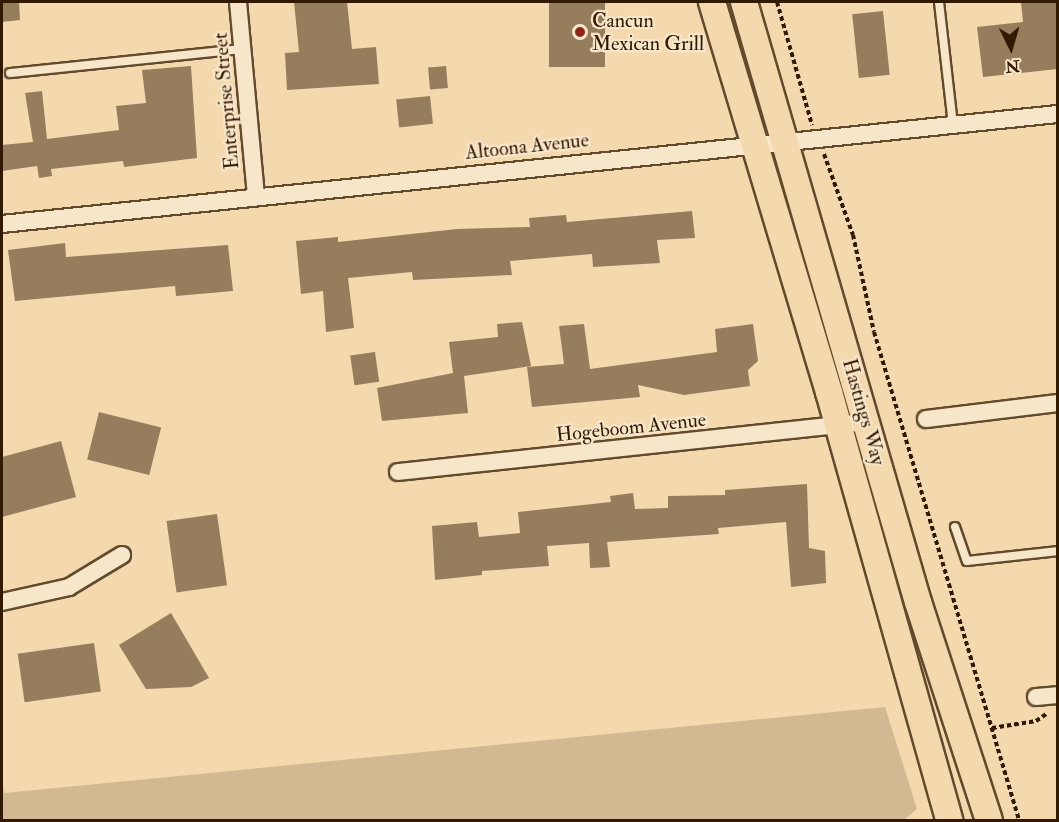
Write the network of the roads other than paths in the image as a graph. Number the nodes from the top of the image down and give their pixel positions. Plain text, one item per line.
1 (238, 2) edge
2 (712, 2) edge
3 (744, 2) edge
4 (939, 2) edge
5 (243, 49) junction
6 (10, 73) dead end
7 (1058, 114) edge
8 (953, 124) junction
9 (787, 141) junction
10 (754, 144) junction
11 (256, 196) junction
12 (2, 224) edge
13 (1058, 403) edge
14 (926, 419) dead end
15 (867, 422) junction
16 (839, 427) junction
17 (398, 472) dead end
18 (956, 528) dead end
19 (1058, 551) edge
20 (122, 555) dead end
21 (2, 602) edge
22 (1058, 694) edge
23 (1036, 697) dead end
24 (948, 820) edge
25 (989, 820) edge

1 - 5 street, Enterprise Street
2 - 10 main road, Hastings Way
3 - 9 main road, Hastings Way
4 - 8 lane
5 - 6 lane
5 - 11 street, Enterprise Street
7 - 8 street, Altoona Avenue
8 - 9 street, Altoona Avenue
9 - 10 street, Altoona Avenue
9 - 15 main road, Hastings Way
10 - 11 street, Altoona Avenue
10 - 16 main road, Hastings Way
11 - 12 street, Altoona Avenue
13 - 14 street
15 - 16 street, Hogeboom Avenue
15 - 25 main road, Hastings Way
16 - 17 street, Hogeboom Avenue
16 - 24 main road, Hastings Way
18 - 19 lane
20 - 21 street
22 - 23 street

